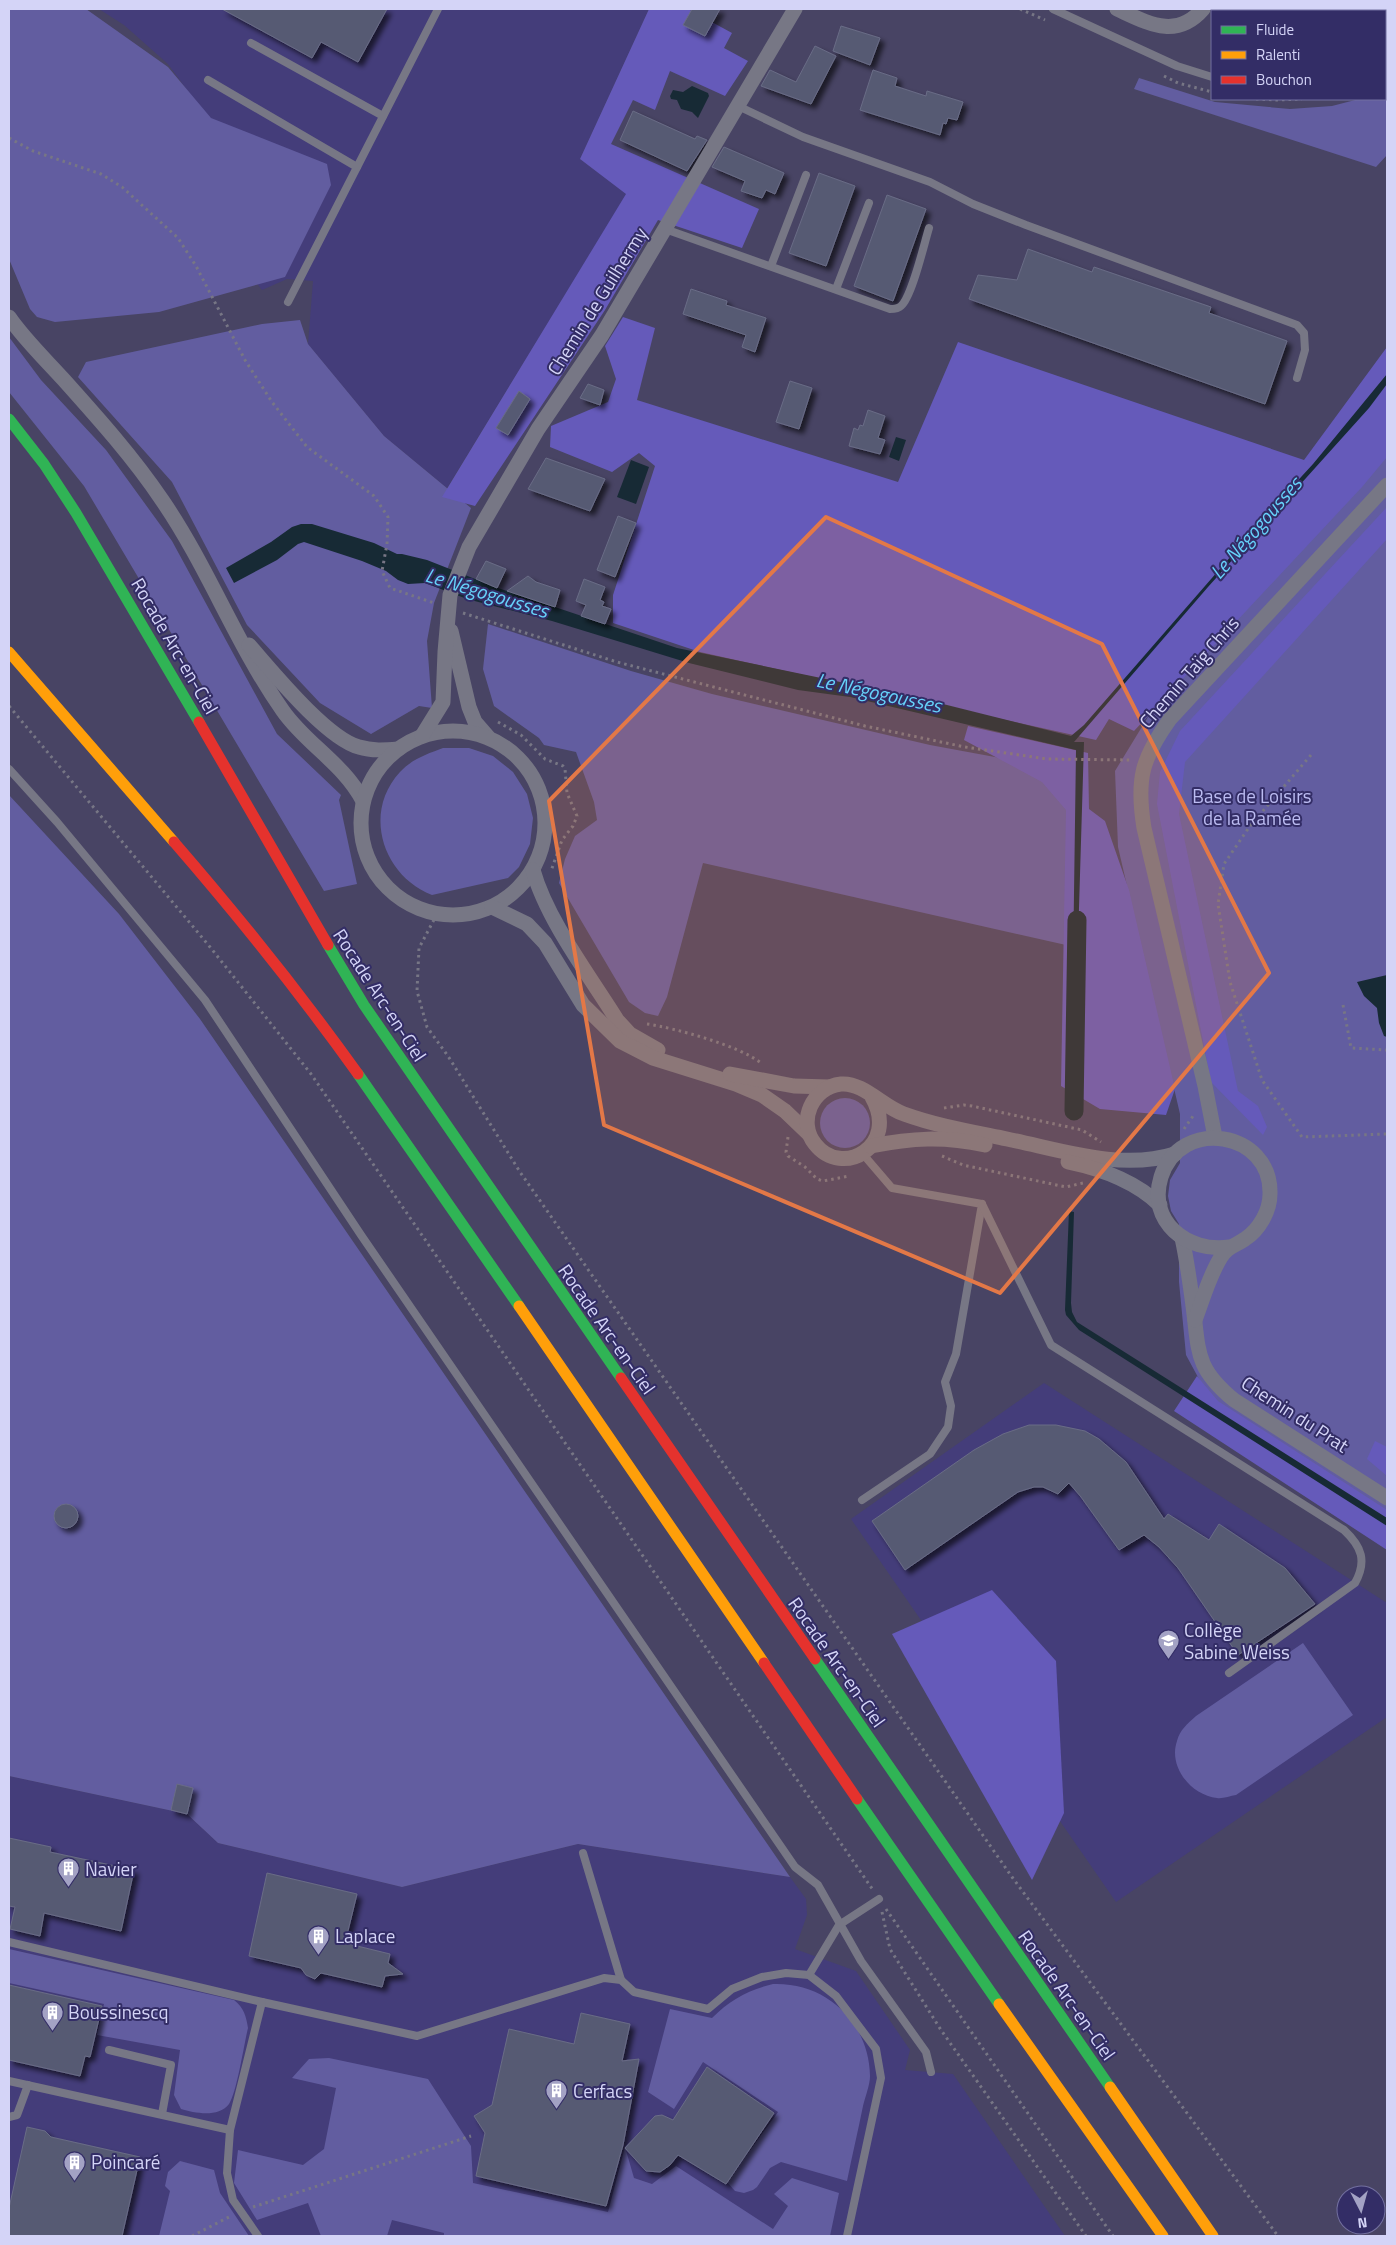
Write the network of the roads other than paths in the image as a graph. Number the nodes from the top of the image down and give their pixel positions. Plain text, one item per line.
1 (438, 9) edge
2 (795, 9) edge
3 (1053, 9) edge
4 (1117, 9) edge
5 (1203, 9) edge
6 (251, 43) dead end
7 (1211, 77) edge
8 (208, 80) dead end
9 (738, 106) junction
10 (383, 116) junction
11 (357, 167) junction
12 (806, 175) dead end
13 (869, 203) dead end
14 (928, 228) dead end
15 (665, 229) junction
16 (771, 266) junction
17 (836, 290) junction
18 (288, 302) dead end
19 (9, 317) edge
20 (1297, 378) dead end
21 (9, 419) edge
22 (1387, 485) edge
23 (449, 607) junction
24 (236, 630) junction
25 (9, 652) edge
26 (422, 736) junction
27 (488, 737) junction
28 (398, 749) junction
29 (9, 769) edge
30 (363, 801) junction
31 (533, 870) junction
32 (492, 907) junction
33 (830, 1087) junction
34 (872, 1097) junction
35 (809, 1134) junction
36 (1215, 1137) junction
37 (867, 1150) junction
38 (1175, 1154) junction
39 (1072, 1158) junction
40 (982, 1204) junction
41 (1160, 1206) junction
42 (1182, 1238) junction
43 (1229, 1247) junction
44 (1195, 1320) junction
45 (1387, 1498) edge
46 (862, 1500) dead end
47 (1229, 1673) dead end
48 (583, 1853) dead end
49 (880, 1899) road end
50 (840, 1925) junction
51 (9, 1942) edge
52 (809, 1975) junction
53 (621, 1980) junction
54 (262, 2002) junction
55 (109, 2050) dead end
56 (931, 2072) dead end
57 (9, 2081) edge
58 (28, 2085) junction
59 (162, 2114) junction
60 (9, 2117) edge
61 (230, 2130) junction
62 (258, 2236) edge
63 (847, 2236) edge
64 (1163, 2236) edge
65 (1213, 2236) edge

1 - 10 lane
2 - 9 street, Chemin de Guilhermy
3 - 7 lane
4 - 5 street
6 - 10 lane
8 - 11 lane
9 - 15 street, Chemin de Guilhermy
9 - 20 lane
10 - 11 lane
11 - 18 lane
12 - 16 lane
13 - 17 lane
14 - 17 lane
15 - 16 lane
15 - 23 street, Chemin de Guilhermy
16 - 17 lane
19 - 24 street
21 - 65 highway, Rocade Arc-en-Ciel
22 - 36 street, Chemin Taïg Chris
23 - 26 street, Chemin de Guilhermy
23 - 27 street
24 - 28 street
24 - 30 street
25 - 64 highway
26 - 27 street
26 - 28 street
27 - 31 street
28 - 30 street
29 - 50 lane
30 - 32 street
31 - 32 street
31 - 33 street
32 - 35 street
33 - 34 street
33 - 35 street
34 - 37 street
34 - 39 street
35 - 37 street
36 - 38 street
36 - 43 street
37 - 39 street
37 - 40 lane
38 - 39 street
38 - 41 street
39 - 41 street
40 - 46 lane
40 - 47 lane
41 - 42 street
42 - 43 street
42 - 44 street, Chemin du Prat
43 - 44 street, Chemin du Prat
44 - 45 street, Chemin du Prat
48 - 53 lane
49 - 50 lane
50 - 52 lane
50 - 56 lane
51 - 54 lane
52 - 53 lane
52 - 63 lane
53 - 54 lane
54 - 61 lane
55 - 59 lane
57 - 58 lane
58 - 59 lane
58 - 60 lane
59 - 61 lane
61 - 62 lane

